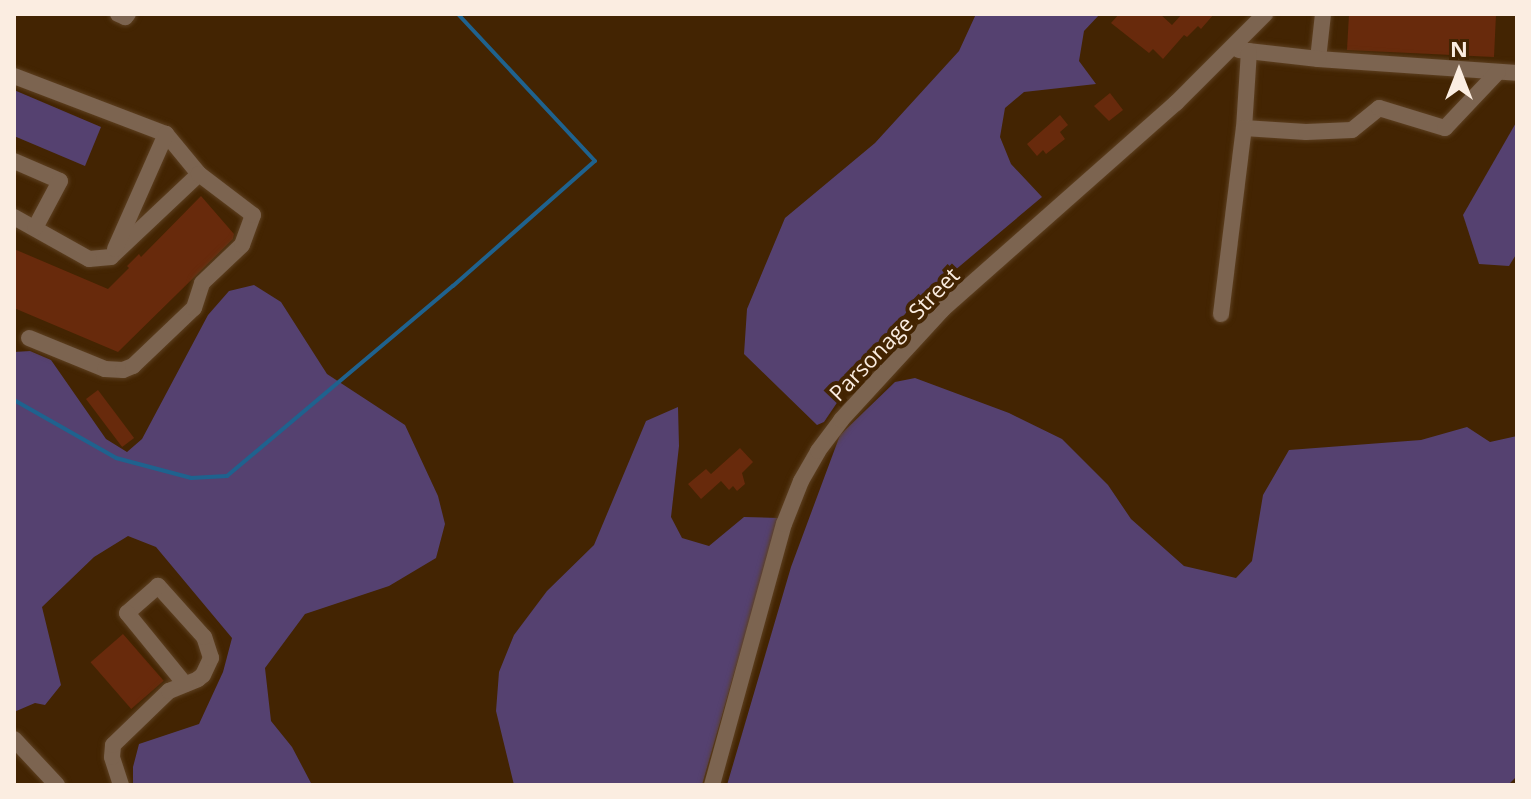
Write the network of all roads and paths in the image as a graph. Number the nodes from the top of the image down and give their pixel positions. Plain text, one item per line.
1 (118, 14) edge
2 (128, 14) edge
3 (1265, 14) edge
4 (1323, 14) edge
5 (1241, 50) junction
6 (1318, 59) junction
7 (1498, 72) junction
8 (1517, 73) edge
9 (14, 76) edge
10 (1244, 128) junction
11 (166, 134) junction
12 (14, 161) edge
13 (199, 174) junction
14 (14, 217) edge
15 (35, 228) junction
16 (111, 257) junction
17 (1221, 314) dead end
18 (29, 338) dead end
19 (185, 684) junction
20 (14, 739) edge
21 (57, 785) edge
22 (121, 785) edge
23 (712, 785) edge

1 - 2 street
3 - 5 street, Parsonage Street
4 - 6 street
5 - 6 street
5 - 10 street
5 - 23 street, Parsonage Street
6 - 7 street
7 - 8 street
7 - 10 street
9 - 11 street
10 - 17 street
11 - 13 street
11 - 16 street
12 - 15 street
13 - 16 street
13 - 18 street
14 - 15 street
15 - 16 street
19 - 19 street
19 - 22 street
20 - 21 street

